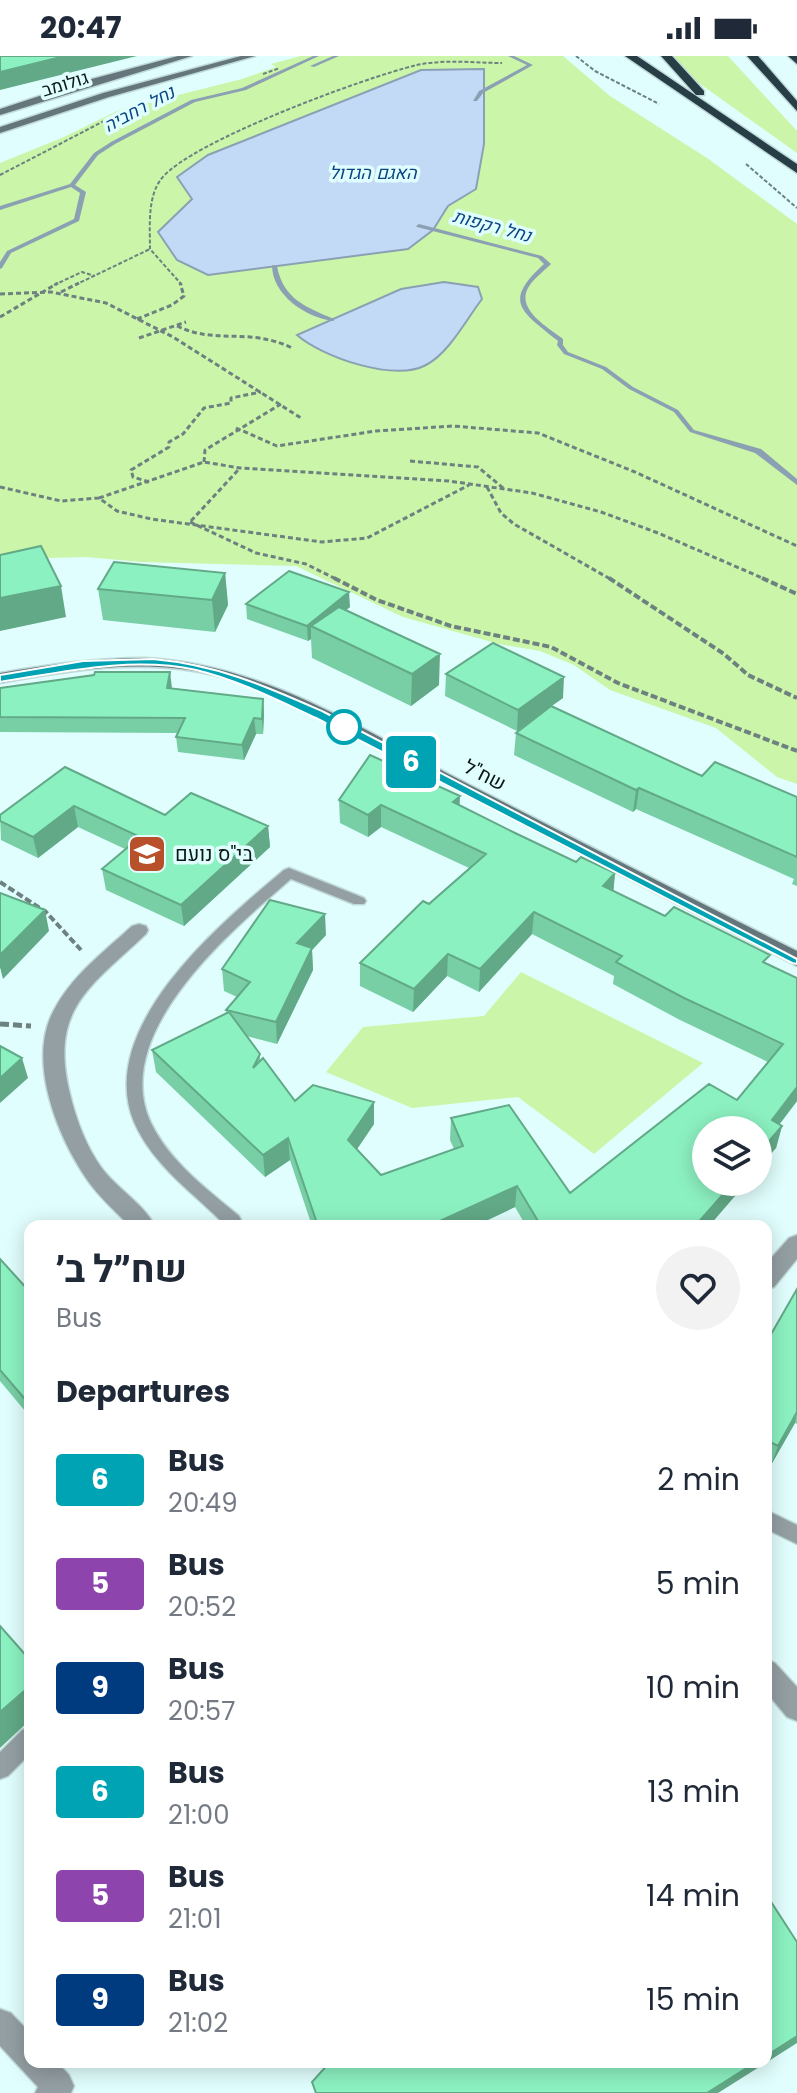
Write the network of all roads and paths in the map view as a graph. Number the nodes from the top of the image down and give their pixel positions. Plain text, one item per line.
1 (188, 56) edge
2 (233, 56) edge
3 (251, 56) edge
4 (576, 56) edge
5 (630, 56) edge
6 (666, 56) edge
7 (752, 56) edge
8 (502, 63) dead end
9 (280, 68) dead end
10 (257, 76) dead end
11 (658, 104) dead end
12 (797, 108) edge
13 (0, 110) edge
14 (110, 118) dead end
15 (0, 122) edge
16 (731, 125) junction
17 (0, 130) edge
18 (737, 156) dead end
19 (797, 169) edge
20 (0, 175) edge
21 (797, 208) edge
22 (150, 249) junction
23 (95, 276) junction
24 (40, 292) junction
25 (58, 293) junction
26 (0, 294) edge
27 (0, 317) edge
28 (137, 319) junction
29 (186, 322) dead end
30 (177, 326) junction
31 (159, 331) junction
32 (139, 338) dead end
33 (292, 348) dead end
34 (262, 392) junction
35 (281, 404) junction
36 (301, 418) dead end
37 (236, 428) junction
38 (410, 461) dead end
39 (204, 462) junction
40 (240, 468) junction
41 (150, 483) junction
42 (471, 484) junction
43 (486, 486) junction
44 (0, 487) edge
45 (504, 488) junction
46 (99, 498) junction
47 (190, 522) junction
48 (797, 546) edge
49 (797, 594) edge
50 (0, 678) edge
51 (797, 698) edge
52 (797, 751) edge
53 (0, 882) edge
54 (359, 901) dead end
55 (139, 930) dead end
56 (797, 959) edge
57 (98, 970) junction
58 (138, 1220) edge
59 (232, 1220) edge
60 (797, 1244) edge
61 (772, 1273) edge
62 (772, 1522) edge
63 (797, 1535) edge
64 (772, 1679) edge
65 (797, 1707) edge
66 (24, 1744) edge
67 (0, 1768) edge
68 (0, 2024) edge
69 (24, 2050) edge
70 (41, 2068) edge
71 (60, 2091) edge

1 - 13 main road, גולומב
2 - 15 main road, גולומב
3 - 17 main road
4 - 11 path
5 - 16 highway
6 - 16 highway
7 - 12 highway
8 - 22 path
9 - 10 path
14 - 20 path
16 - 19 highway
18 - 21 path
22 - 23 path
22 - 28 path
23 - 24 path
23 - 25 path
24 - 25 path
24 - 26 path
24 - 27 path
25 - 28 path
28 - 31 path
29 - 30 path
30 - 31 path
30 - 33 path
31 - 32 path
31 - 34 path
34 - 35 path
34 - 41 path
35 - 36 path
35 - 37 path
37 - 39 path
37 - 48 path
38 - 45 path
39 - 40 path
39 - 41 path
40 - 42 path
40 - 47 path
41 - 46 path
42 - 43 path
42 - 47 path
43 - 45 path
43 - 51 path
44 - 46 path
45 - 49 path
46 - 47 path
47 - 52 path
50 - 56 main road, שח"ל
53 - 57 path
54 - 59 lane
55 - 57 street
57 - 58 street
60 - 61 street
62 - 63 lane
64 - 65 street
66 - 67 lane
68 - 69 street
70 - 71 street

